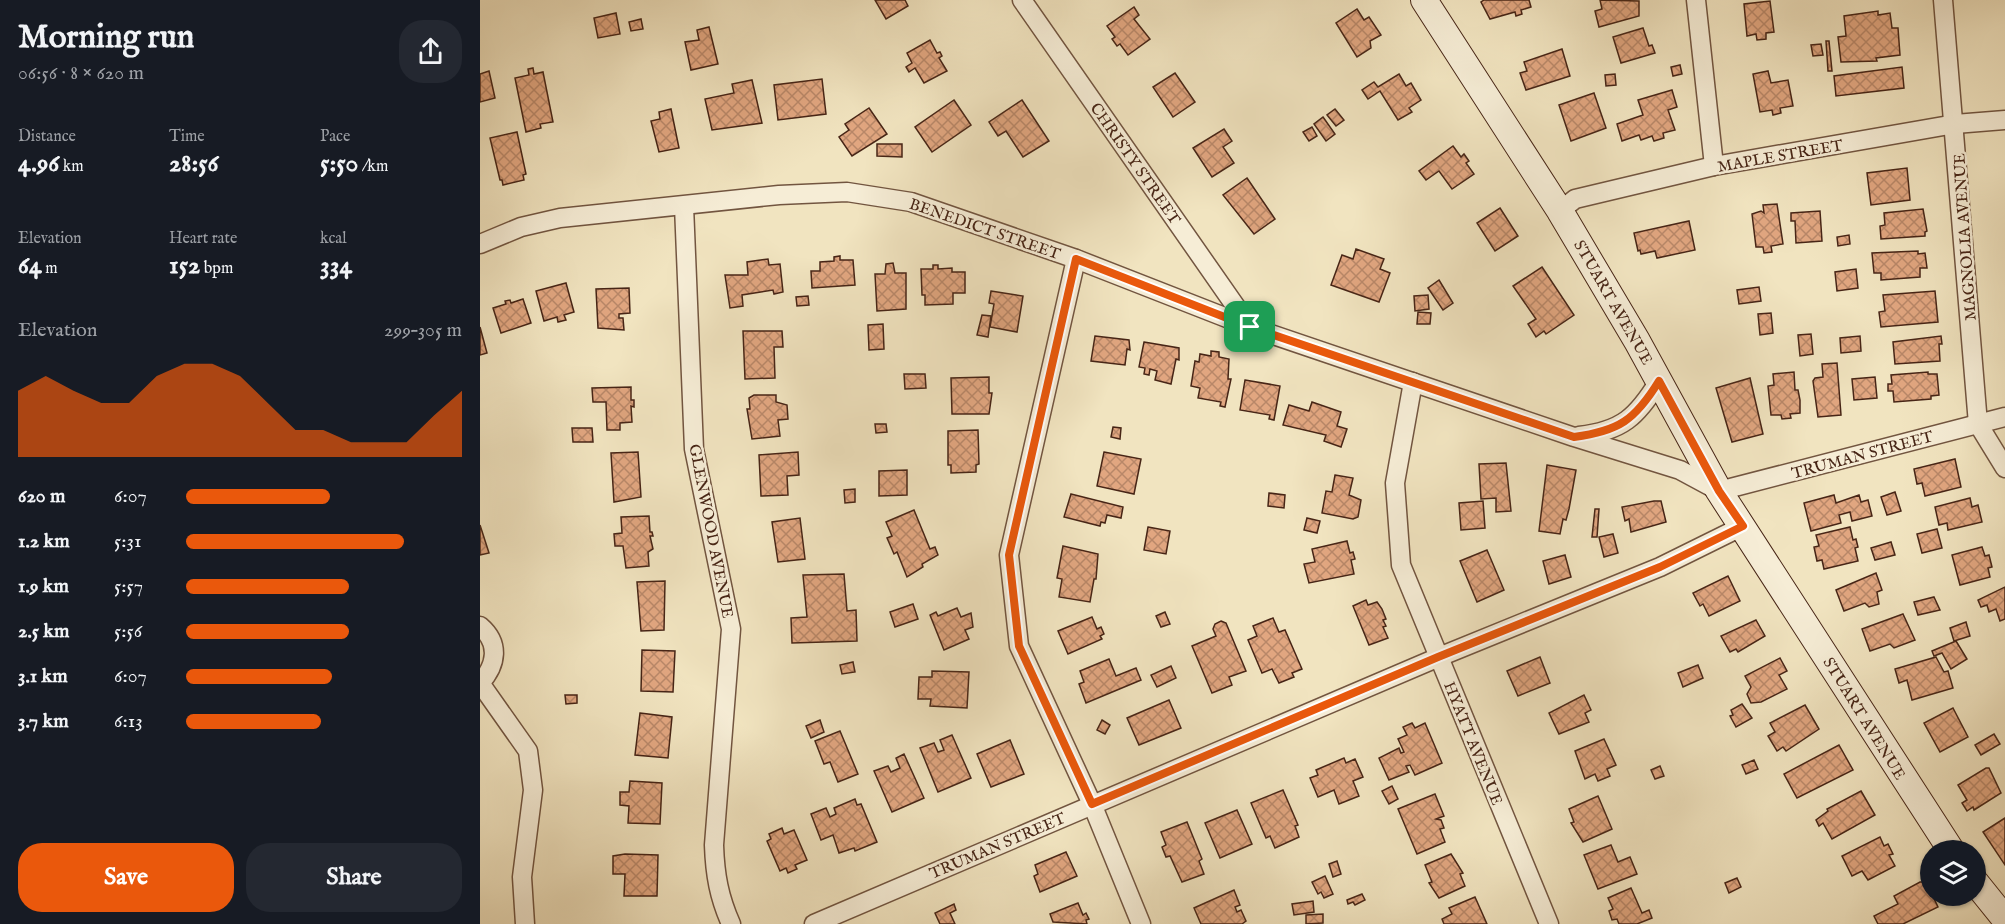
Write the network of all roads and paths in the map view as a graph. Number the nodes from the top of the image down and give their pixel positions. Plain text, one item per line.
1 (1022, 0) edge
2 (1424, 0) edge
3 (1696, 0) edge
4 (1943, 0) edge
5 (2005, 120) edge
6 (1955, 124) junction
7 (1714, 166) junction
8 (684, 206) junction
9 (1560, 211) junction
10 (480, 244) edge
11 (1076, 259) junction
12 (1250, 327) junction
13 (1659, 381) junction
14 (1413, 382) junction
15 (2005, 417) edge
16 (1978, 424) junction
17 (1574, 437) junction
18 (2005, 468) edge
19 (1719, 491) junction
20 (1743, 526) junction
21 (480, 626) edge
22 (1438, 657) junction
23 (480, 683) edge
24 (1092, 804) junction
25 (1945, 840) edge
26 (1986, 895) edge
27 (2005, 919) edge
28 (525, 924) edge
29 (731, 924) edge
30 (814, 924) edge
31 (1142, 924) edge
32 (1549, 924) edge

1 - 12 street, CHRISTY STREET
2 - 9 street, STUART AVENUE
3 - 7 street
4 - 6 street, MAGNOLIA AVENUE
5 - 6 street, MAPLE STREET
6 - 7 street, MAPLE STREET
6 - 16 street, MAGNOLIA AVENUE
7 - 9 street, MAPLE STREET
8 - 10 street, BENEDICT STREET
8 - 11 street, BENEDICT STREET
8 - 29 street, GLENWOOD AVENUE
9 - 13 street, STUART AVENUE
11 - 12 street, BENEDICT STREET
11 - 24 street
12 - 14 street, BENEDICT STREET
13 - 17 street, BENEDICT STREET
13 - 19 street, STUART AVENUE
14 - 17 street, BENEDICT STREET
14 - 22 street, HYATT AVENUE
15 - 16 street, TRUMAN STREET
16 - 18 street, MAGNOLIA AVENUE
16 - 19 street, TRUMAN STREET
17 - 19 street, BENEDICT STREET
19 - 20 street, STUART AVENUE
20 - 22 street, TRUMAN STREET
20 - 25 street, STUART AVENUE
21 - 23 street
22 - 24 street, TRUMAN STREET
22 - 32 street, HYATT AVENUE
23 - 28 street
24 - 30 street, TRUMAN STREET
24 - 31 street
26 - 27 street

